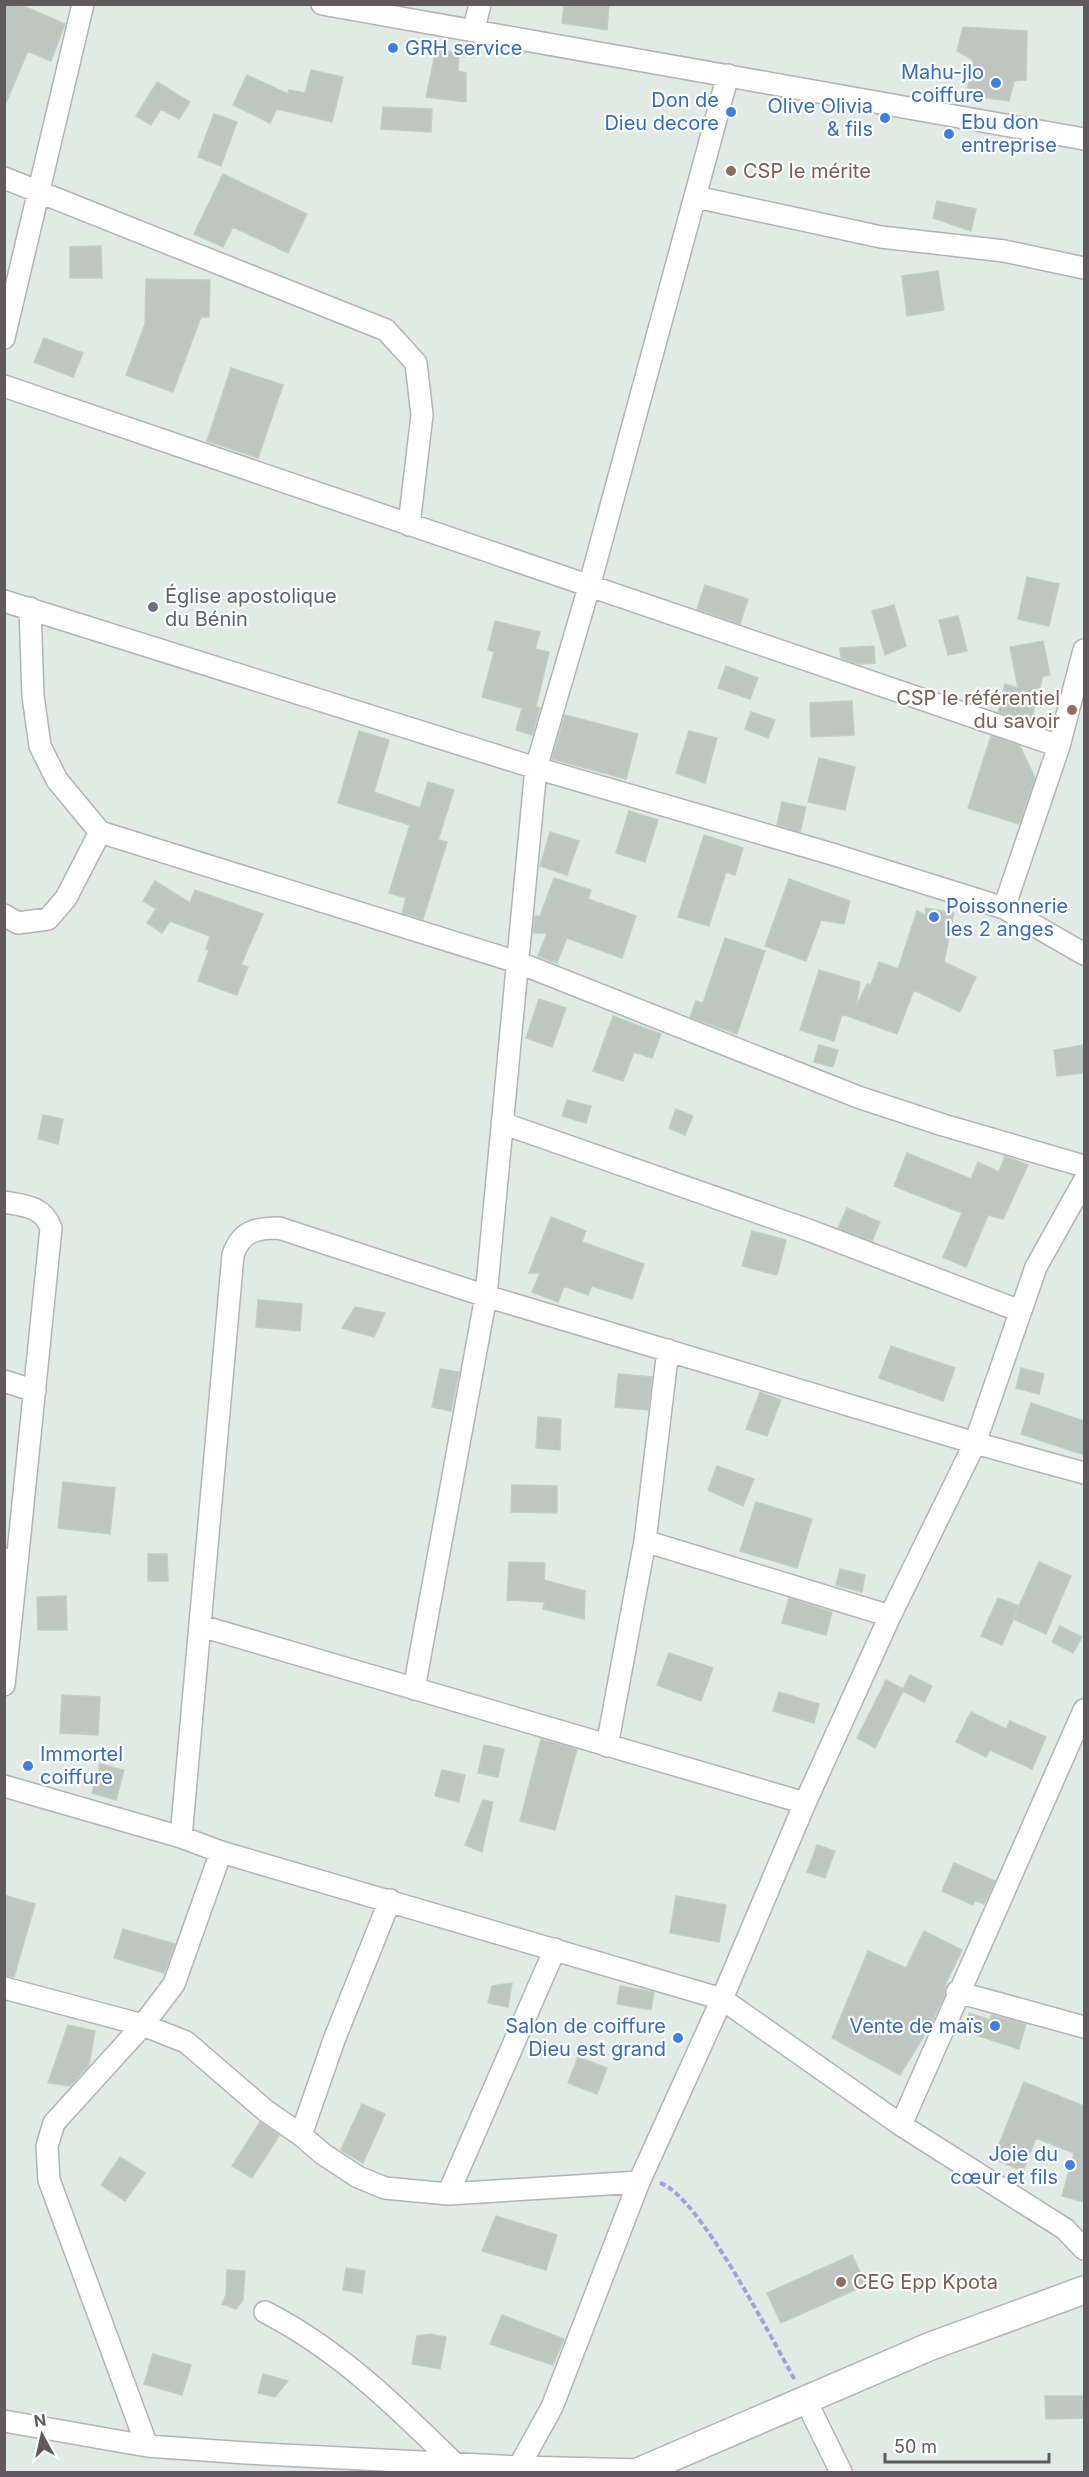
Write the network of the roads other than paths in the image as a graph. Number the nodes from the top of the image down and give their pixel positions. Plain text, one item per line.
1 (83, 4) edge
2 (322, 4) edge
3 (480, 4) edge
4 (474, 29) junction
5 (728, 75) junction
6 (1084, 139) edge
7 (4, 178) edge
8 (40, 193) junction
9 (696, 197) junction
10 (1084, 268) edge
11 (4, 338) edge
12 (4, 386) edge
13 (409, 525) junction
14 (589, 586) junction
15 (4, 601) edge
16 (30, 608) junction
17 (1084, 650) edge
18 (1059, 746) junction
19 (536, 768) junction
20 (100, 832) junction
21 (1004, 908) junction
22 (4, 915) edge
23 (1084, 954) edge
24 (517, 962) junction
25 (502, 1123) junction
26 (1084, 1179) edge
27 (4, 1202) edge
28 (486, 1296) junction
29 (1020, 1311) junction
30 (668, 1350) junction
31 (4, 1381) edge
32 (35, 1391) junction
33 (975, 1443) junction
34 (1084, 1473) edge
35 (645, 1541) junction
36 (11, 1561) edge
37 (890, 1616) junction
38 (201, 1626) junction
39 (4, 1685) edge
40 (414, 1689) junction
41 (1084, 1710) edge
42 (607, 1746) junction
43 (4, 1785) edge
44 (805, 1803) junction
45 (181, 1837) junction
46 (221, 1852) junction
47 (390, 1900) junction
48 (555, 1949) junction
49 (4, 1988) edge
50 (957, 1992) junction
51 (722, 1999) junction
52 (143, 2025) junction
53 (1084, 2027) edge
54 (901, 2125) junction
55 (301, 2135) junction
56 (639, 2182) junction
57 (448, 2194) junction
58 (1084, 2249) edge
59 (1084, 2290) edge
60 (265, 2312) dead end
61 (805, 2399) junction
62 (4, 2421) edge
63 (147, 2446) junction
64 (455, 2464) junction
65 (310, 2465) edge
66 (518, 2470) edge
67 (640, 2471) edge
68 (842, 2472) edge

1 - 8 street
2 - 4 street
3 - 4 street
4 - 5 street
5 - 6 street
5 - 9 street
7 - 8 street
8 - 11 street
8 - 13 street
9 - 10 street
9 - 14 street
12 - 13 street
13 - 14 street
14 - 18 street
14 - 19 street
15 - 16 street
16 - 19 street
16 - 20 street
17 - 18 street
18 - 21 street
19 - 21 street
19 - 24 street
20 - 22 street
20 - 24 street
21 - 23 street
24 - 25 street
24 - 26 street
25 - 28 street
25 - 29 street
26 - 29 street
27 - 32 street
28 - 30 street
28 - 38 street
28 - 40 street
29 - 33 street
30 - 33 street
30 - 35 street
31 - 32 street
32 - 36 street
33 - 34 street
33 - 37 street
35 - 37 street
35 - 42 street
36 - 39 street
37 - 44 street
38 - 40 street
38 - 45 street
40 - 42 street
41 - 50 street
42 - 44 street
43 - 45 street
44 - 51 street
45 - 46 street
46 - 47 street
46 - 52 street
47 - 48 street
47 - 55 street
48 - 51 street
48 - 57 street
49 - 52 street
50 - 53 street
50 - 54 street
51 - 54 street
51 - 56 street
52 - 55 street
52 - 63 street
54 - 58 street
55 - 57 street
56 - 57 street
56 - 66 street
59 - 61 street
60 - 64 street
61 - 67 street
61 - 68 street
62 - 63 street
63 - 65 street
64 - 65 street
64 - 66 street
66 - 67 street

